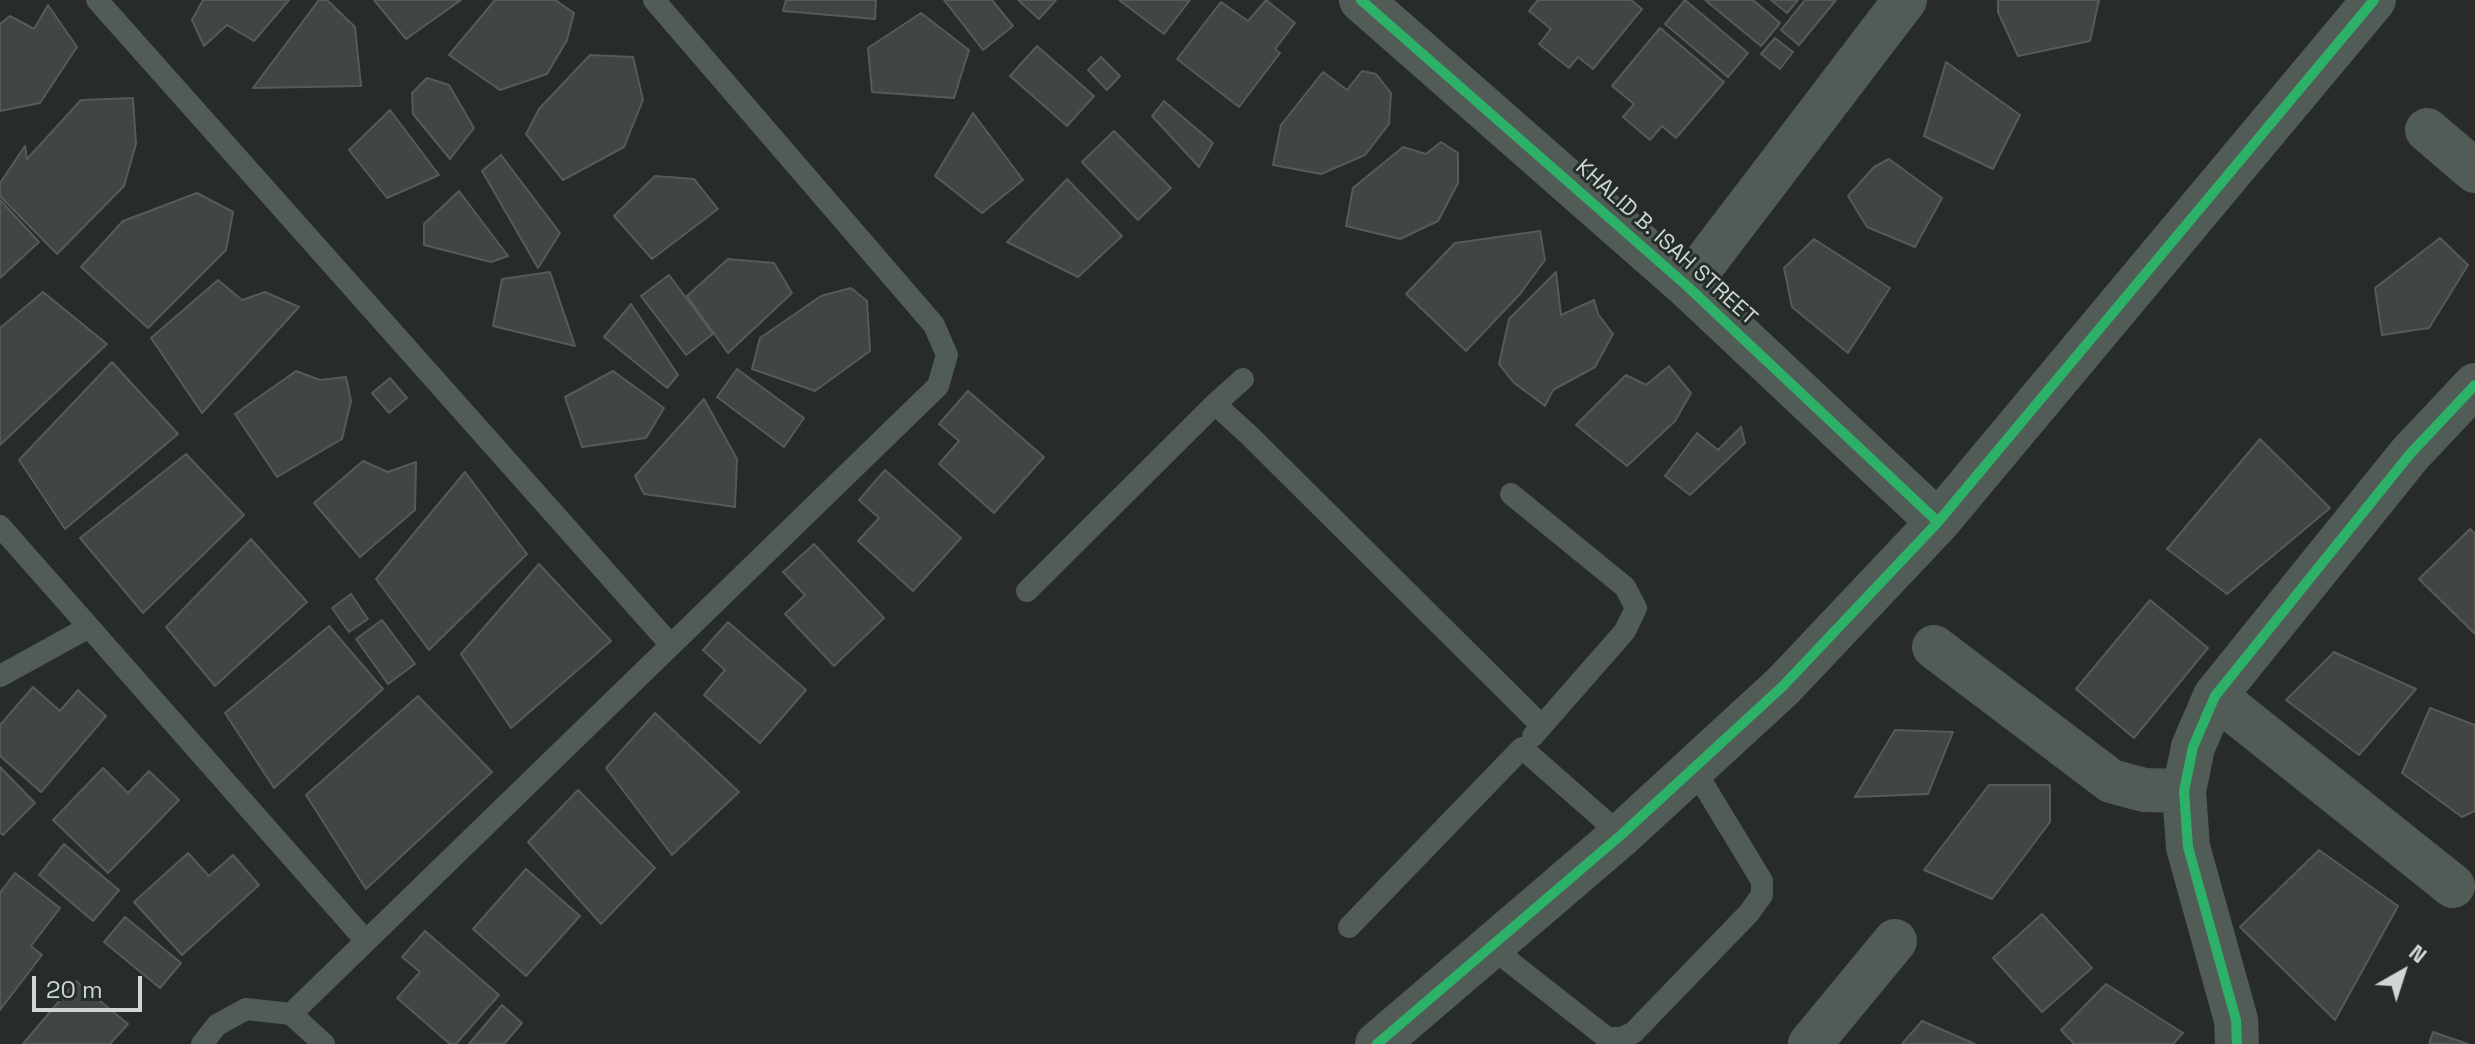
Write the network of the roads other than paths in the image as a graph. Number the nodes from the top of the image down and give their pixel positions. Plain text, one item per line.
1 (97, 0) edge
2 (654, 0) edge
3 (1361, 0) edge
4 (1905, 0) edge
5 (2374, 0) edge
6 (2427, 130) dead end
7 (2475, 171) edge
8 (1687, 286) junction
9 (1243, 379) dead end
10 (2475, 385) edge
11 (1215, 404) junction
12 (1511, 494) dead end
13 (1938, 522) junction
14 (0, 526) edge
15 (1027, 591) dead end
16 (89, 627) junction
17 (670, 644) junction
18 (1934, 647) dead end
19 (0, 676) edge
20 (2215, 696) junction
21 (1542, 726) junction
22 (1522, 748) junction
23 (1694, 769) junction
24 (2184, 791) junction
25 (1621, 835) junction
26 (2453, 886) dead end
27 (1349, 927) dead end
28 (366, 941) junction
29 (1895, 941) dead end
30 (1491, 947) junction
31 (291, 1014) junction
32 (202, 1044) edge
33 (324, 1044) edge
34 (1377, 1044) edge
35 (1810, 1044) edge
36 (2237, 1044) edge

1 - 17 lane
2 - 17 lane
3 - 8 street, KHALID B. ISAH STREET
4 - 8 street
5 - 13 street
6 - 7 street
8 - 13 street, KHALID B. ISAH STREET
9 - 11 lane
10 - 20 street
11 - 15 lane
11 - 21 lane
12 - 21 lane
13 - 23 street
14 - 16 lane
16 - 19 lane
16 - 28 lane
17 - 28 lane
18 - 24 street
20 - 24 street
20 - 26 street
21 - 22 lane
22 - 25 lane
22 - 27 lane
23 - 25 street
23 - 30 lane
24 - 36 street
25 - 30 street
28 - 31 lane
29 - 35 street
30 - 34 street
31 - 32 lane
31 - 33 lane

